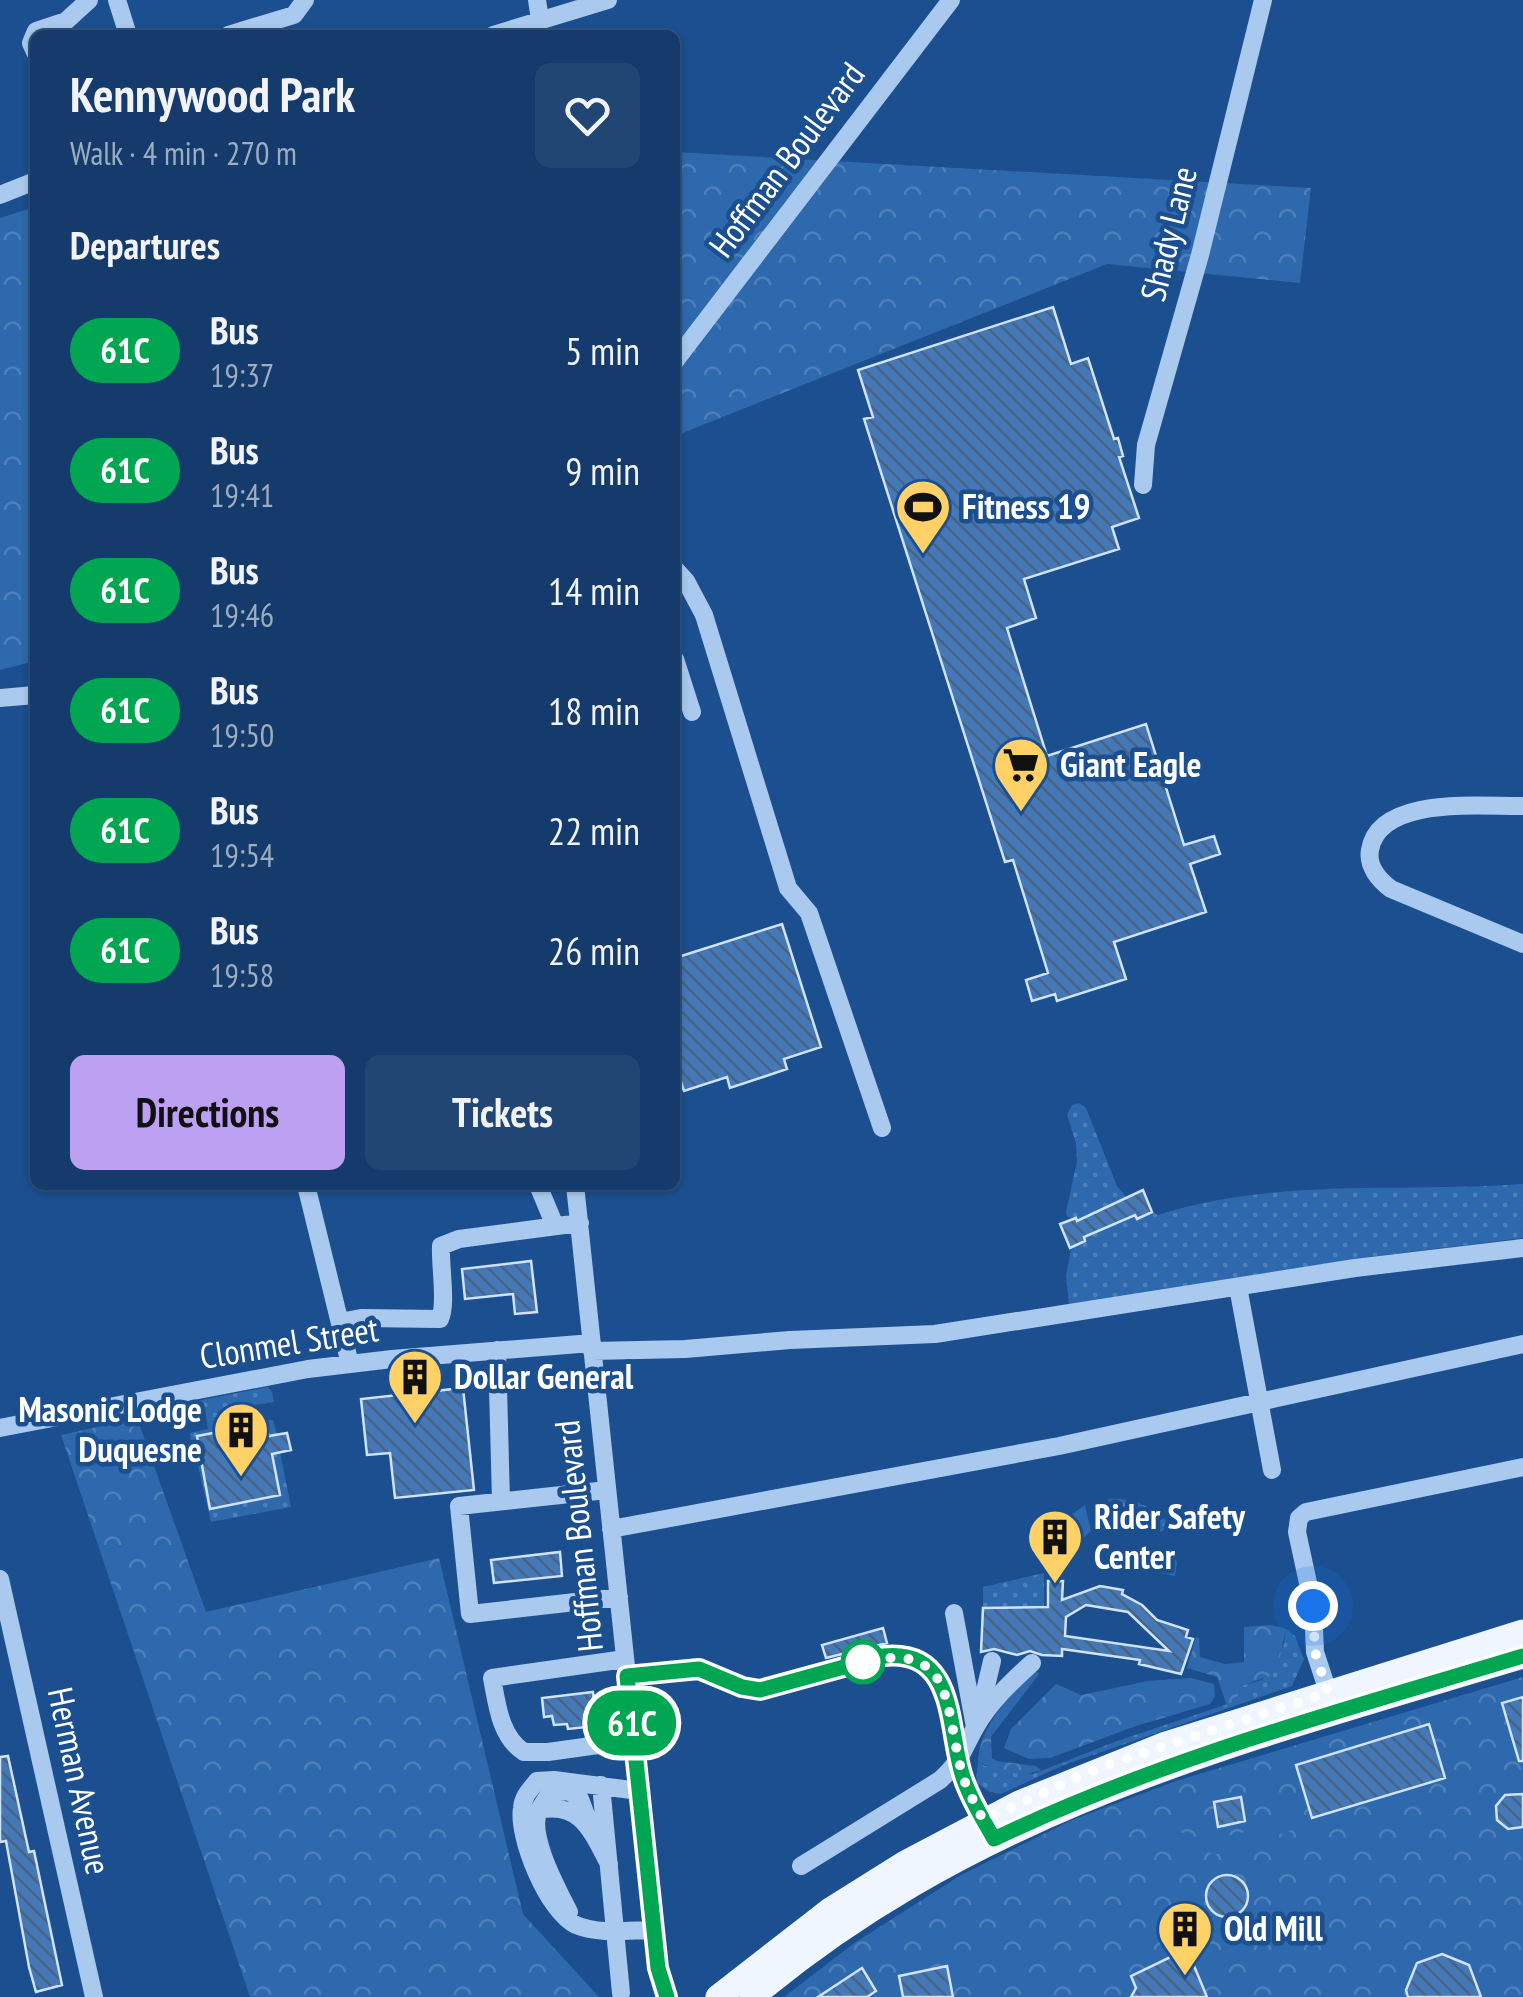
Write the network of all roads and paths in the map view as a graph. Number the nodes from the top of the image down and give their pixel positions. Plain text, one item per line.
1 (89, 0) edge
2 (117, 0) edge
3 (305, 0) edge
4 (537, 0) edge
5 (608, 0) edge
6 (951, 0) edge
7 (1263, 0) edge
8 (540, 20) junction
9 (39, 30) edge
10 (126, 30) edge
11 (244, 30) edge
12 (509, 30) edge
13 (30, 182) edge
14 (0, 195) edge
15 (680, 354) edge
16 (1143, 485) dead end
17 (680, 574) edge
18 (680, 675) edge
19 (30, 695) edge
20 (0, 698) edge
21 (692, 712) dead end
22 (1523, 806) edge
23 (1523, 944) edge
24 (882, 1128) dead end
25 (307, 1190) edge
26 (540, 1190) edge
27 (576, 1190) edge
28 (580, 1223) junction
29 (555, 1226) junction
30 (1523, 1248) edge
31 (1238, 1286) junction
32 (340, 1322) junction
33 (1523, 1344) edge
34 (592, 1347) junction
35 (497, 1350) junction
36 (350, 1364) junction
37 (1259, 1401) junction
38 (0, 1428) edge
39 (1523, 1467) edge
40 (1272, 1470) dead end
41 (607, 1490) junction
42 (500, 1501) junction
43 (611, 1530) junction
44 (0, 1579) edge
45 (619, 1597) junction
46 (954, 1613) dead end
47 (1523, 1632) edge
48 (8, 1651) edge
49 (1523, 1656) edge
50 (992, 1661) dead end
51 (1032, 1662) dead end
52 (626, 1668) junction
53 (1331, 1703) junction
54 (975, 1727) junction
55 (634, 1740) junction
56 (959, 1763) junction
57 (601, 1786) junction
58 (639, 1791) junction
59 (988, 1829) junction
60 (609, 1864) junction
61 (801, 1866) dead end
62 (575, 1924) junction
63 (654, 1930) junction
64 (615, 1931) junction
65 (621, 1992) dead end
66 (94, 1997) edge
67 (667, 1997) edge
68 (718, 1997) edge
69 (752, 1997) edge

1 - 9 street
2 - 10 street
3 - 11 street
4 - 8 street
5 - 8 street
6 - 15 street, Hoffman Boulevard
7 - 16 street, Shady Lane
8 - 12 street
13 - 14 street
17 - 24 street
18 - 21 street
19 - 20 street
22 - 23 street
25 - 32 street
26 - 29 street
27 - 28 street, Hoffman Boulevard
28 - 29 street
28 - 34 street, Hoffman Boulevard
29 - 32 street
30 - 31 street, Clonmel Street
31 - 34 street, Clonmel Street
31 - 37 street
32 - 36 street
33 - 37 street
34 - 35 street, Clonmel Street
34 - 41 street, Hoffman Boulevard
35 - 36 street, Clonmel Street
35 - 42 street
36 - 38 street, Clonmel Street
37 - 40 street
37 - 43 street
39 - 53 street
41 - 42 street
41 - 43 street, Hoffman Boulevard
42 - 45 street
43 - 45 street, Hoffman Boulevard
44 - 48 street, Herman Avenue
45 - 52 street, Hoffman Boulevard
46 - 54 street
47 - 53 main road
48 - 66 street, Herman Avenue
49 - 53 main road
50 - 54 street
51 - 54 street
52 - 55 street, Hoffman Boulevard
52 - 55 street
52 - 56 street
53 - 59 main road
54 - 56 street
55 - 58 street, Hoffman Boulevard
56 - 59 street
56 - 61 street
57 - 58 street
57 - 60 street
57 - 62 street
58 - 63 street, Hoffman Boulevard
59 - 68 main road
59 - 69 main road
60 - 62 street
60 - 64 street
62 - 64 street
63 - 64 street
63 - 67 street, Hoffman Boulevard
64 - 65 street

